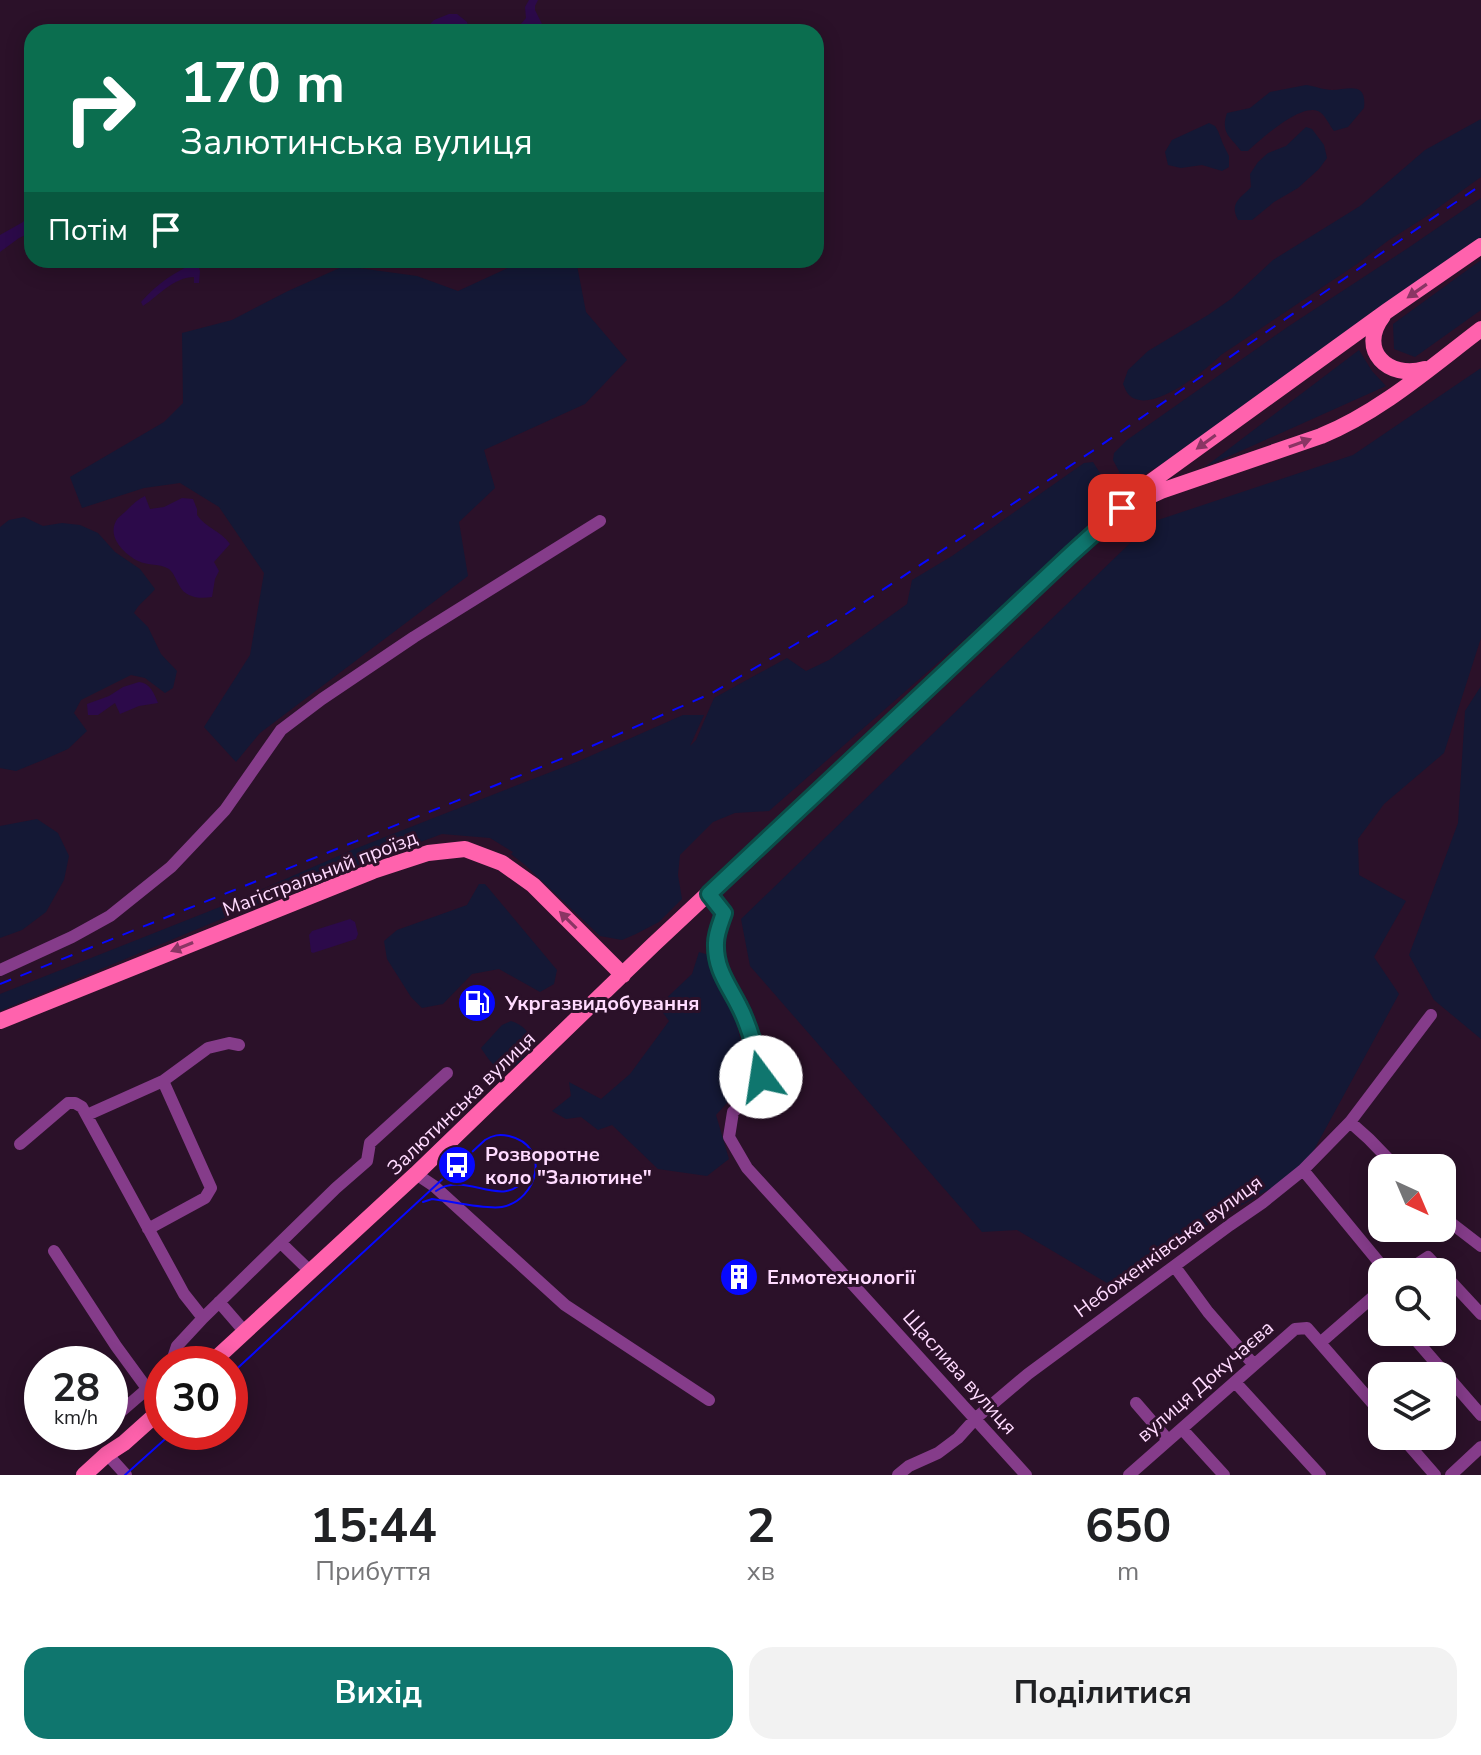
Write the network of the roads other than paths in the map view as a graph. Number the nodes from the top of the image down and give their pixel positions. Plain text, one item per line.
1 (1481, 246) edge
2 (1387, 311) junction
3 (1481, 329) edge
4 (1431, 367) junction
5 (1122, 508) junction
6 (600, 521) dead end
7 (709, 894) junction
8 (0, 970) edge
9 (623, 975) junction
10 (1431, 1015) dead end
11 (0, 1021) edge
12 (239, 1045) dead end
13 (447, 1073) dead end
14 (163, 1081) junction
15 (87, 1115) junction
16 (1350, 1122) junction
17 (20, 1144) dead end
18 (1383, 1154) edge
19 (1303, 1170) junction
20 (416, 1174) junction
21 (1456, 1227) edge
22 (148, 1229) junction
23 (281, 1243) junction
24 (1481, 1246) edge
25 (54, 1251) dead end
26 (1375, 1258) edge
27 (1175, 1267) junction
28 (311, 1272) junction
29 (1456, 1287) edge
30 (219, 1302) junction
31 (1368, 1305) edge
32 (1481, 1314) edge
33 (203, 1318) junction
34 (245, 1332) junction
35 (1320, 1343) junction
36 (177, 1346) edge
37 (230, 1346) edge
38 (1421, 1346) edge
39 (1254, 1365) junction
40 (1235, 1382) junction
41 (144, 1385) edge
42 (144, 1392) edge
43 (1368, 1398) edge
44 (709, 1400) dead end
45 (1136, 1403) dead end
46 (128, 1405) edge
47 (1481, 1415) edge
48 (976, 1418) junction
49 (144, 1425) edge
50 (1182, 1429) junction
51 (1168, 1440) junction
52 (1481, 1447) edge
53 (1413, 1450) edge
54 (107, 1454) junction
55 (84, 1475) edge
56 (126, 1475) edge
57 (898, 1475) edge
58 (1026, 1475) edge
59 (1129, 1475) edge
60 (1224, 1475) edge
61 (1320, 1475) edge
62 (1435, 1475) edge
63 (1451, 1475) edge

1 -> 2 main road, Залютинська вулиця
2 - 4 main road
2 -> 5 main road, Залютинська вулиця
3 - 4 main road
5 -> 4 main road
5 - 7 main road, Залютинська вулиця
6 - 8 street
7 - 9 main road, Залютинська вулиця
7 - 48 street, Щаслива вулиця
9 -> 11 main road, Магістральний проїзд
9 - 20 main road, Залютинська вулиця
10 - 16 street, Небоженківська вулиця
12 - 14 street
13 - 23 street
14 - 15 street
14 - 22 street
15 - 17 street
15 - 22 street
16 - 18 street
16 - 19 street, Небоженківська вулиця
19 - 26 street
19 - 27 street, Небоженківська вулиця
20 - 28 main road, Залютинська вулиця
20 - 44 street
21 - 24 street
22 - 33 street
23 - 28 street
23 - 30 street
25 - 41 street
27 - 39 street
27 - 48 street, Небоженківська вулиця
28 - 34 main road, Залютинська вулиця
29 - 32 street
30 - 33 street
30 - 34 street
31 - 35 street
33 - 36 street
34 - 37 main road, Залютинська вулиця
35 - 39 street, вулиця Докучаєва
35 - 43 street
38 - 47 street
39 - 40 street, вулиця Докучаєва
40 - 50 street, вулиця Докучаєва
40 - 61 street
42 - 46 street
45 - 51 street
48 - 57 street, Небоженківська вулиця
48 - 58 street, Щаслива вулиця
49 - 54 main road
50 - 51 street, вулиця Докучаєва
50 - 60 street
51 - 59 street, вулиця Докучаєва
52 - 63 street
53 - 62 street
54 - 55 main road
54 - 56 street

